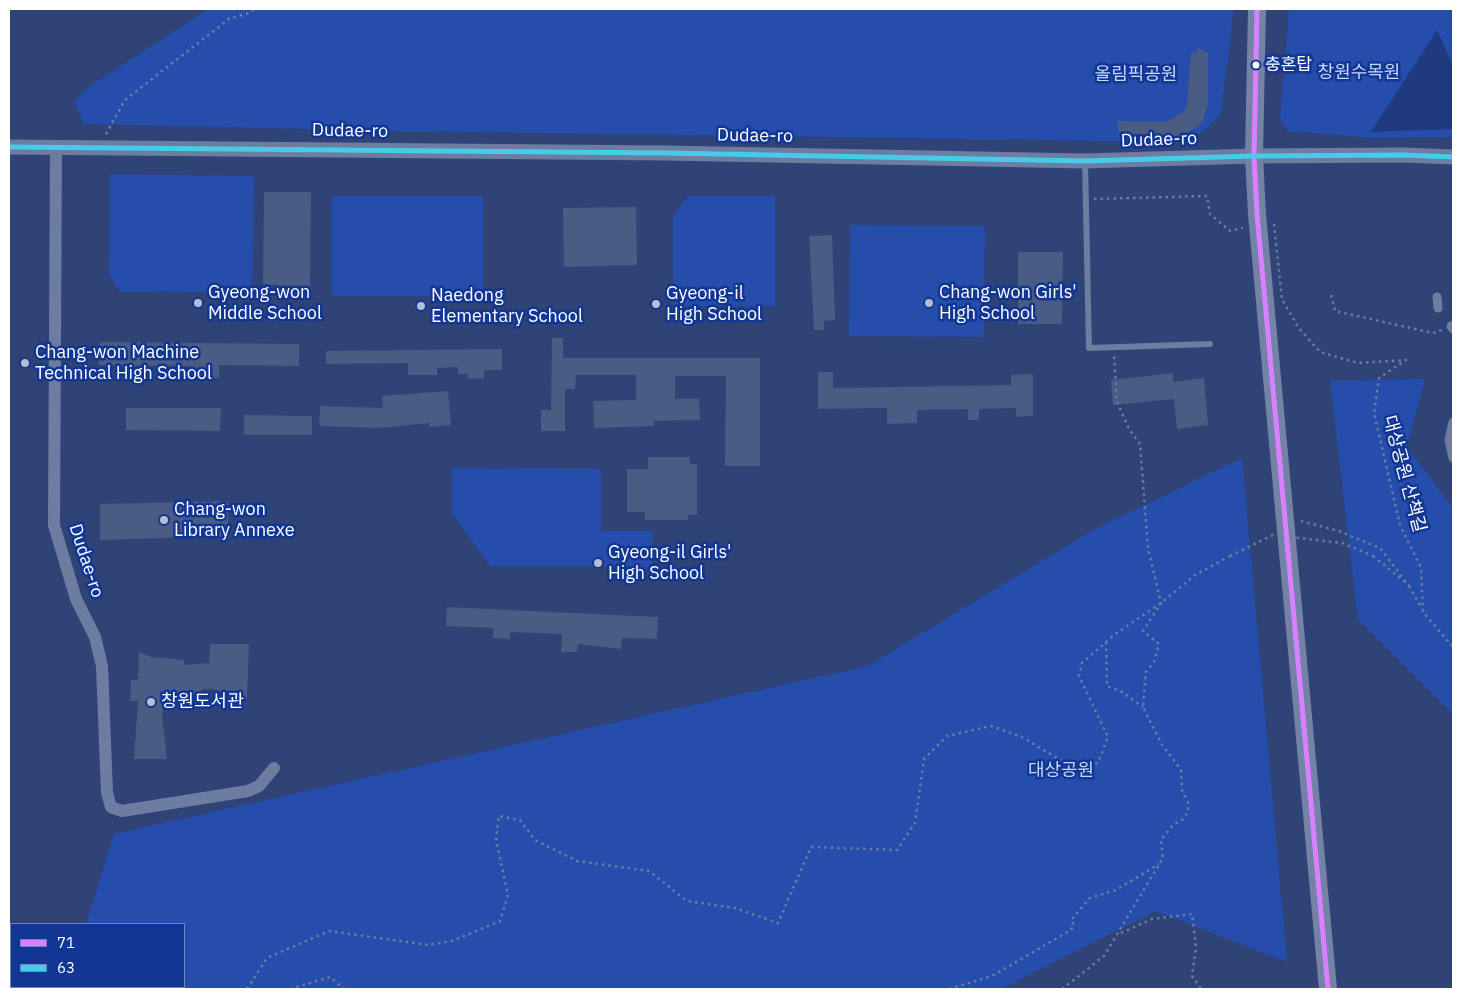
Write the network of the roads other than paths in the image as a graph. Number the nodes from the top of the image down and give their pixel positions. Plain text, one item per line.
1 (1257, 9) edge
2 (9, 147) edge
3 (56, 148) junction
4 (1254, 156) junction
5 (1453, 157) edge
6 (1085, 161) junction
7 (1437, 297) dead end
8 (1438, 308) dead end
9 (1210, 344) dead end
10 (1453, 422) edge
11 (1453, 458) edge
12 (274, 768) dead end
13 (1328, 989) edge

1 - 4 main road
2 - 3 street, Dudae-ro
3 - 6 street, Dudae-ro
3 - 12 street, Dudae-ro
4 - 5 street, Dudae-ro
4 - 6 street, Dudae-ro
4 - 13 main road
6 - 9 lane
7 - 8 street
10 - 11 street

